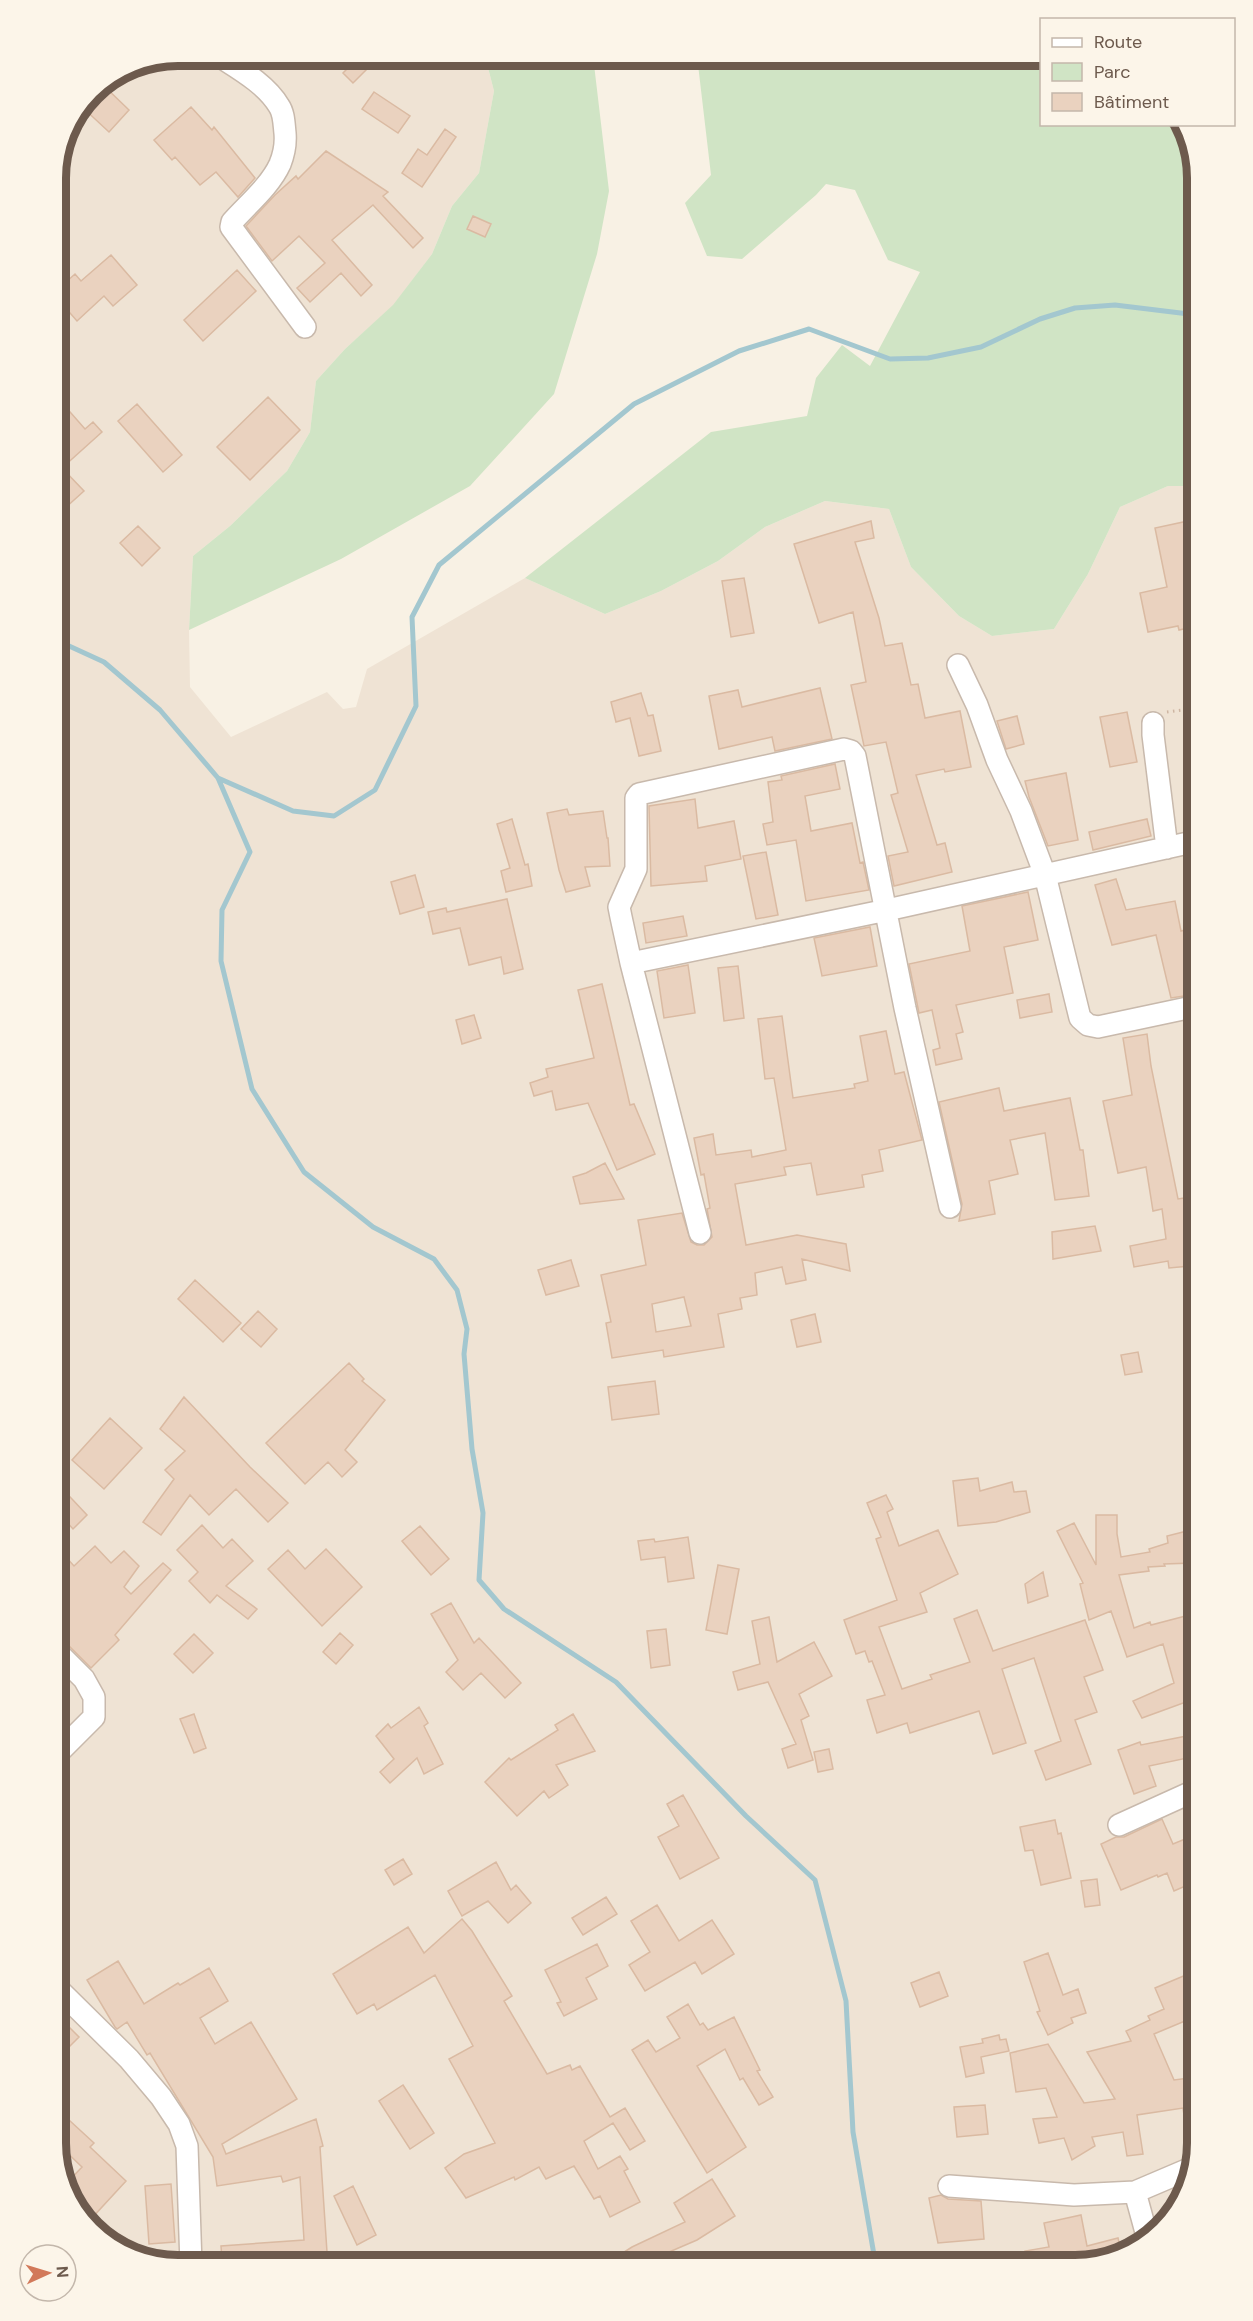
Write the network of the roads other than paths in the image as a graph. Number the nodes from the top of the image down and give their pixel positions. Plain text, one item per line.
1 (235, 66) edge
2 (305, 327) dead end
3 (958, 666) dead end
4 (1153, 723) road end
5 (1187, 843) edge
6 (1167, 848) junction
7 (1045, 875) junction
8 (887, 910) junction
9 (631, 963) junction
10 (1187, 1008) edge
11 (950, 1207) dead end
12 (700, 1233) dead end
13 (66, 1662) edge
14 (66, 1745) edge
15 (1187, 1797) edge
16 (1119, 1825) dead end
17 (66, 1998) edge
18 (1183, 2172) edge
19 (950, 2186) dead end
20 (1135, 2192) junction
21 (1145, 2230) edge
22 (191, 2255) edge

1 - 2 street
3 - 7 street
4 - 6 street
5 - 6 street
6 - 7 street
7 - 8 street
7 - 10 street
8 - 9 street
8 - 9 street
8 - 11 street
9 - 12 street
13 - 14 street
15 - 16 street
17 - 22 street
18 - 20 street
19 - 20 street
20 - 21 street

